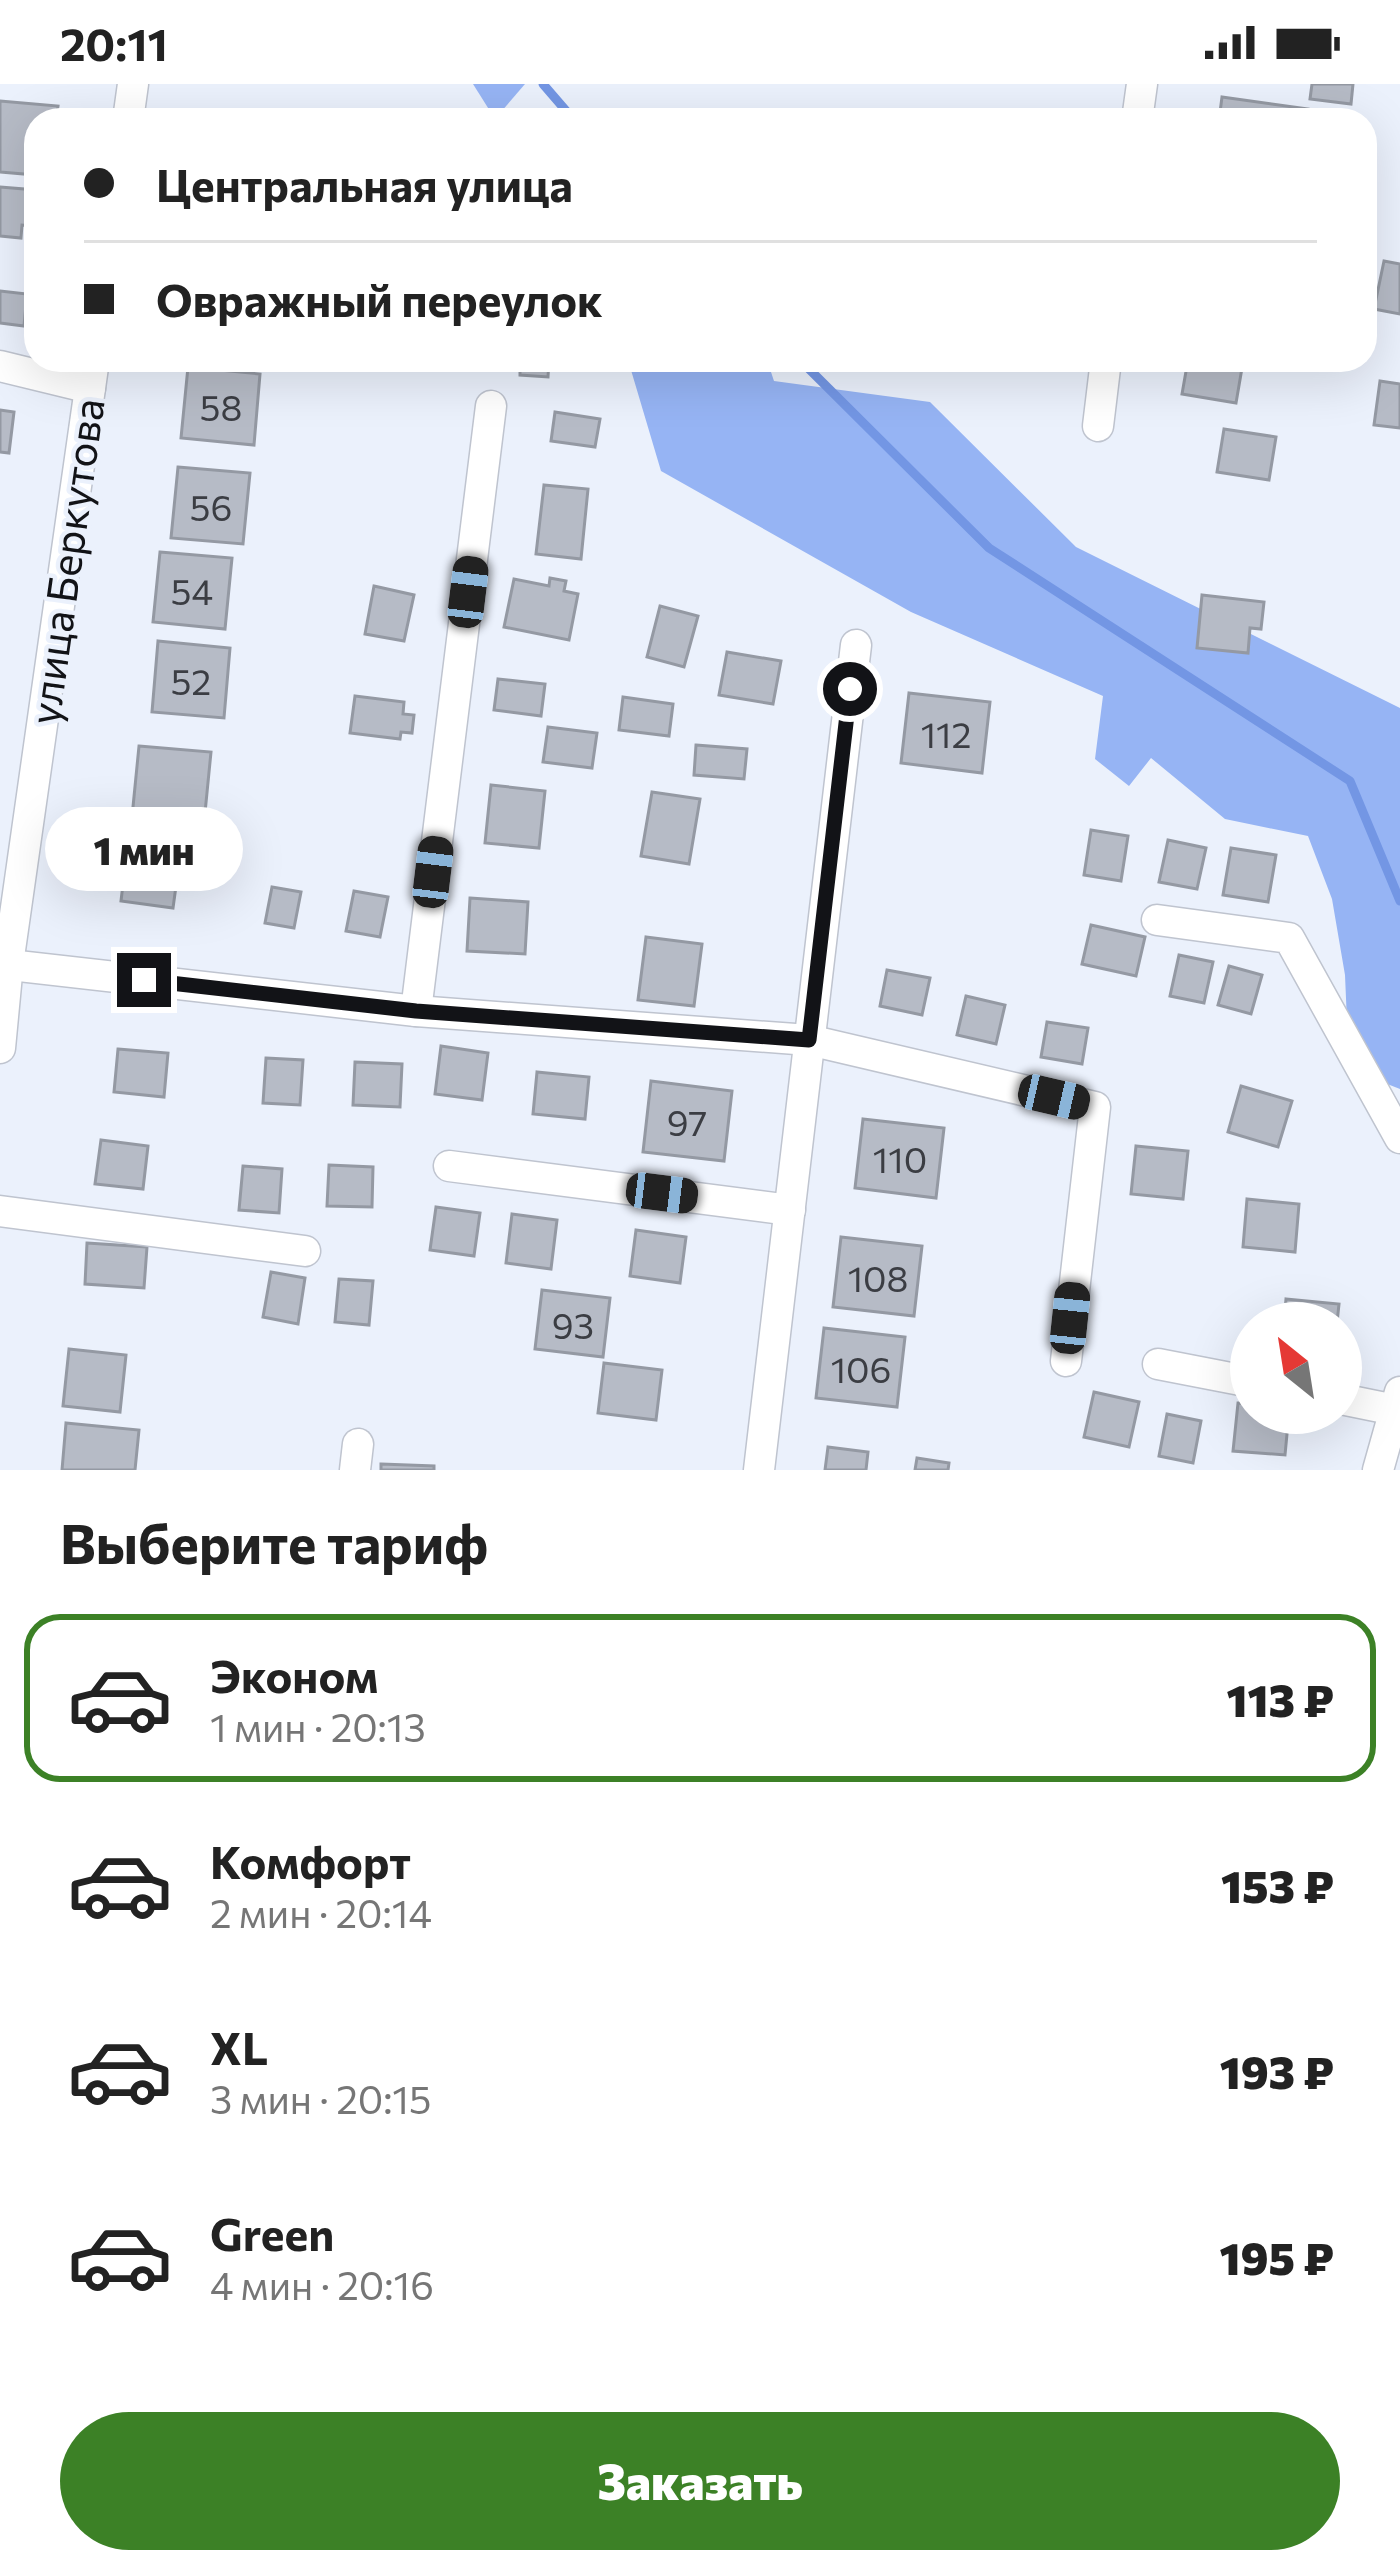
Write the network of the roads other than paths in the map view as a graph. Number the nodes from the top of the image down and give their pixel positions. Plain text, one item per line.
1 (1105, 372) edge
2 (92, 374) edge
3 (491, 406) dead end
4 (1098, 426) dead end
5 (856, 645) dead end
6 (1157, 920) dead end
7 (4, 964) edge
8 (416, 1011) junction
9 (809, 1040) junction
10 (0, 1048) edge
11 (1400, 1138) edge
12 (449, 1166) dead end
13 (790, 1210) junction
14 (0, 1211) edge
15 (305, 1251) dead end
16 (1066, 1361) dead end
17 (1158, 1364) dead end
18 (1230, 1378) edge
19 (1362, 1400) edge
20 (1398, 1401) edge
21 (759, 1470) edge
22 (1378, 1470) edge

1 - 4 street
2 - 7 street, улица Беркутова
3 - 8 street
5 - 9 street
6 - 11 street
7 - 8 street
7 - 10 street, улица Беркутова
8 - 9 street
9 - 13 street
9 - 16 street
12 - 13 street
13 - 21 street
14 - 15 street
17 - 18 street
19 - 20 street
20 - 22 street

